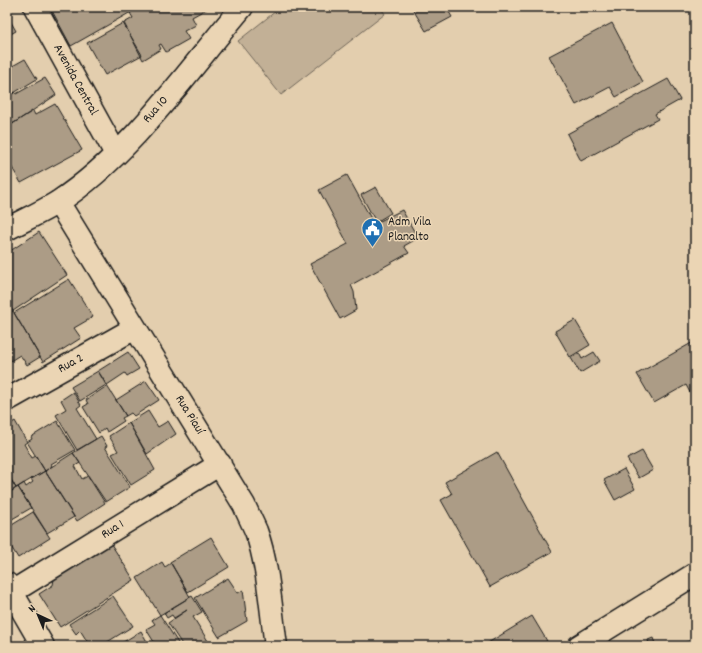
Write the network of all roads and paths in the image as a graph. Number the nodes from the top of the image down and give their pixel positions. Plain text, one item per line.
1 (35, 7) edge
2 (242, 7) edge
3 (116, 154) junction
4 (58, 202) junction
5 (7, 228) edge
6 (135, 328) junction
7 (7, 400) edge
8 (220, 464) junction
9 (695, 574) edge
10 (9, 591) edge
11 (43, 646) edge
12 (276, 646) edge
13 (579, 646) edge

1 - 3 street, Avenida Central
2 - 3 street, Rua 10
3 - 4 street, Rua 10
4 - 5 street, Rua 10
4 - 6 street, Rua Piauí
6 - 7 street, Rua 2
6 - 8 street, Rua Piauí
8 - 10 street, Rua 1
8 - 12 street, Rua Piauí
9 - 13 street
10 - 11 street

